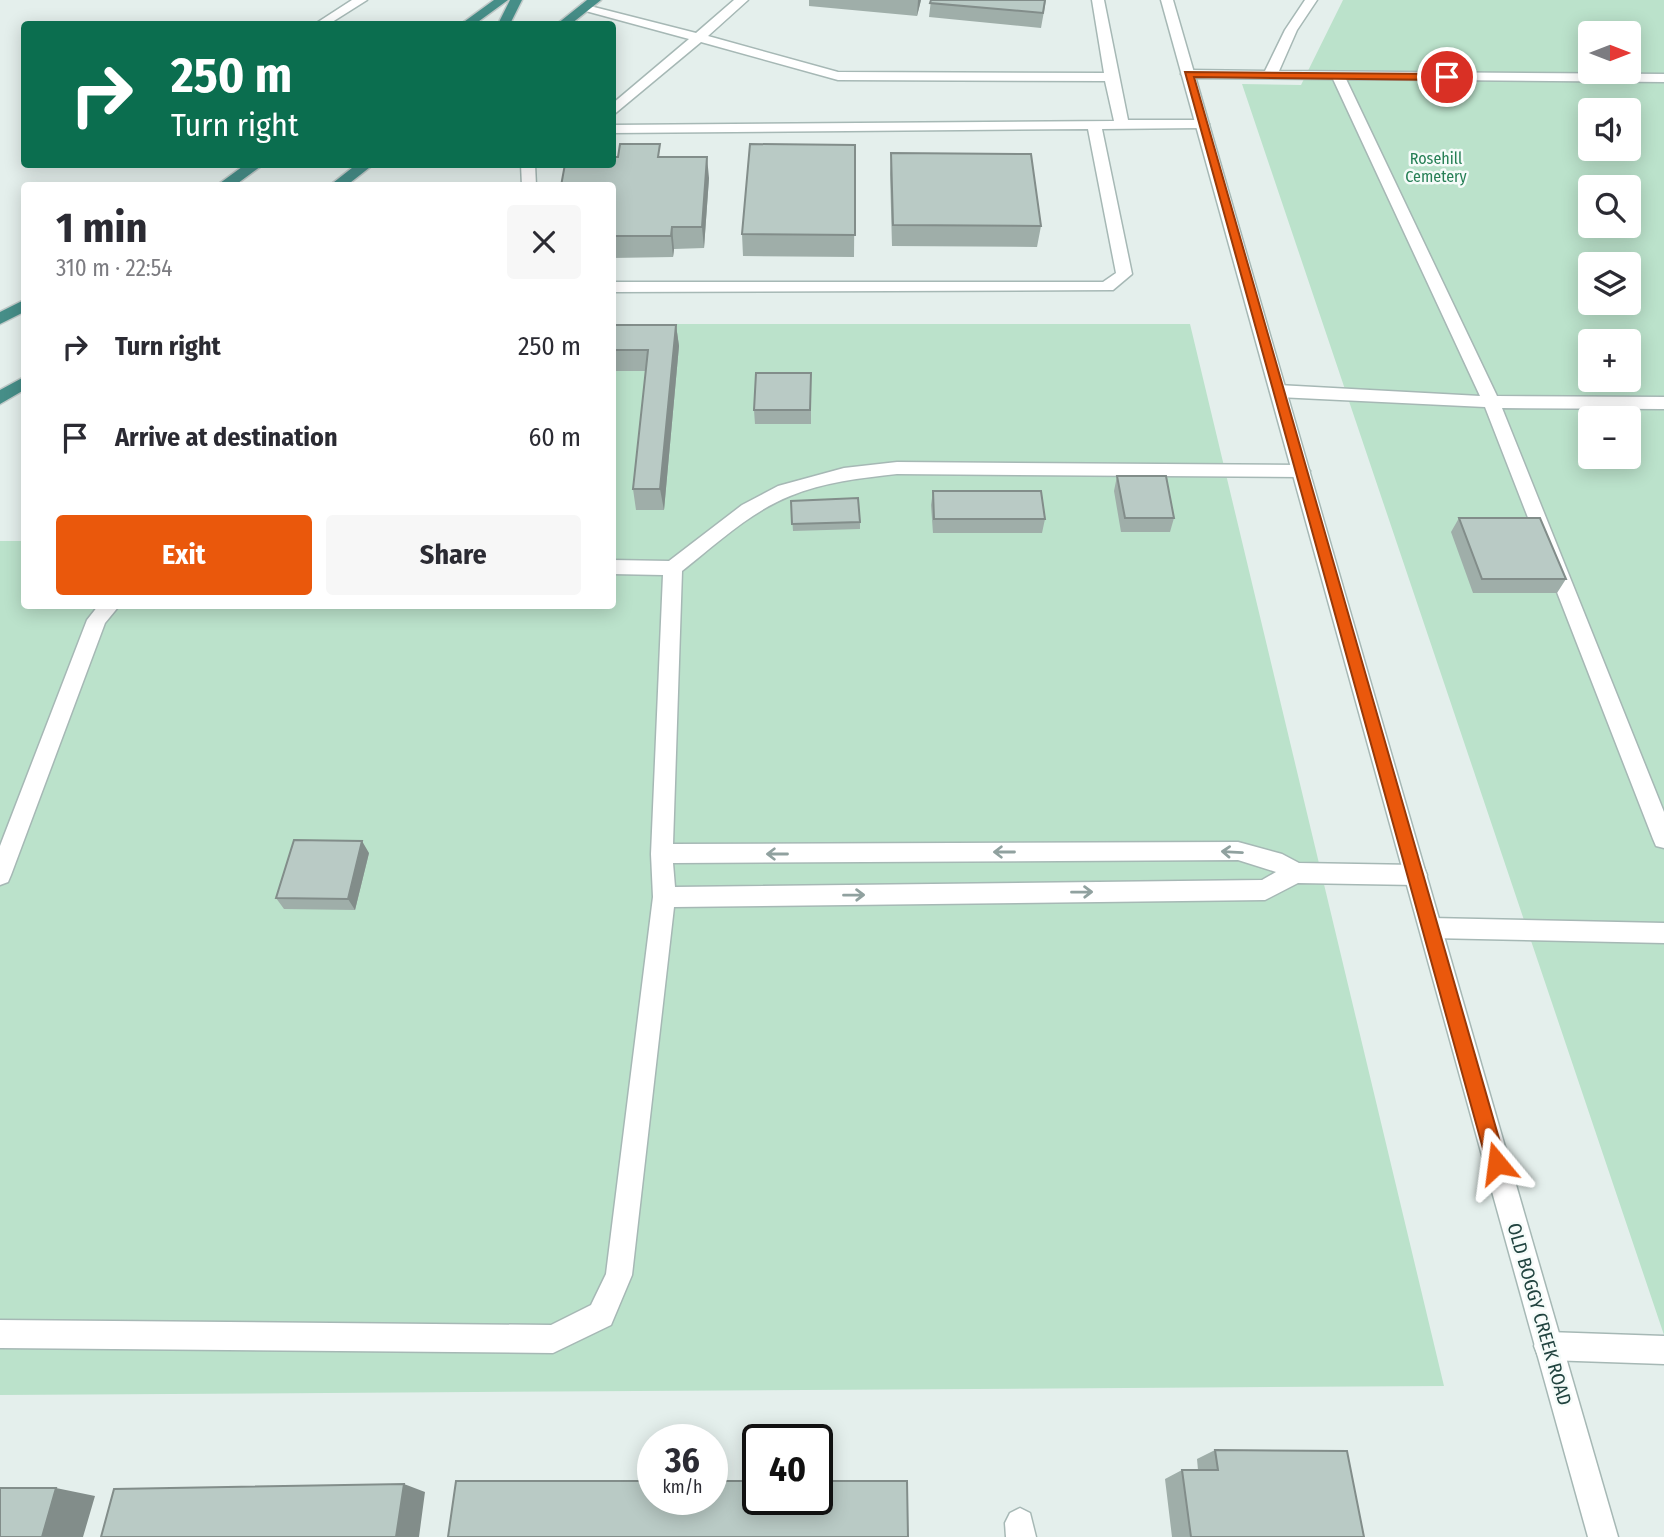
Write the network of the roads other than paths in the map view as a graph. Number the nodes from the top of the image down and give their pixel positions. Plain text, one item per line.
1 (361, 0) edge
2 (502, 0) edge
3 (516, 0) edge
4 (742, 0) edge
5 (1098, 0) edge
6 (1167, 0) edge
7 (1311, 0) edge
8 (591, 4) edge
9 (326, 21) edge
10 (471, 21) edge
11 (506, 21) edge
12 (567, 21) edge
13 (701, 39) junction
14 (1188, 74) junction
15 (1270, 75) junction
16 (1338, 76) junction
17 (1111, 77) junction
18 (1664, 78) edge
19 (616, 109) edge
20 (1094, 124) junction
21 (1122, 124) junction
22 (1202, 124) junction
23 (616, 129) edge
24 (251, 168) edge
25 (361, 168) edge
26 (229, 182) edge
27 (342, 182) edge
28 (616, 287) edge
29 (21, 307) edge
30 (0, 319) edge
31 (21, 385) edge
32 (1278, 391) junction
33 (0, 398) edge
34 (1491, 402) junction
35 (1664, 402) edge
36 (1301, 471) junction
37 (616, 567) edge
38 (673, 568) junction
39 (106, 609) edge
40 (1664, 839) edge
41 (662, 854) junction
42 (1, 871) edge
43 (1295, 873) junction
44 (1416, 875) junction
45 (664, 897) junction
46 (1431, 928) junction
47 (1664, 933) edge
48 (0, 1334) edge
49 (1548, 1346) junction
50 (1664, 1350) edge
51 (1603, 1537) edge

1 - 9 street
2 - 10 highway
3 - 11 highway
4 - 13 street
5 - 17 street
6 - 14 street, OLD BOGGY CREEK ROAD
7 - 15 street
8 - 12 highway
8 - 13 street
13 - 17 street
13 - 19 street
14 - 15 street
14 - 22 street, OLD BOGGY CREEK ROAD
15 - 16 street
16 - 18 street
16 - 34 street
17 - 21 street
20 - 21 street
20 - 23 street
20 - 28 street
21 - 22 street
22 - 32 street, OLD BOGGY CREEK ROAD
24 - 26 highway
25 - 27 highway
29 - 30 highway
31 - 33 highway
32 - 34 street
32 - 36 street, OLD BOGGY CREEK ROAD
34 - 35 street
34 - 40 street
36 - 38 street
36 - 44 street, OLD BOGGY CREEK ROAD
37 - 38 street
38 - 41 street
39 - 42 street
43 -> 41 street
41 - 45 street
43 - 44 street
45 -> 43 street
44 - 46 street, OLD BOGGY CREEK ROAD
45 - 48 street
46 - 47 street
46 - 49 street, OLD BOGGY CREEK ROAD
49 - 50 street
49 - 51 street, OLD BOGGY CREEK ROAD

